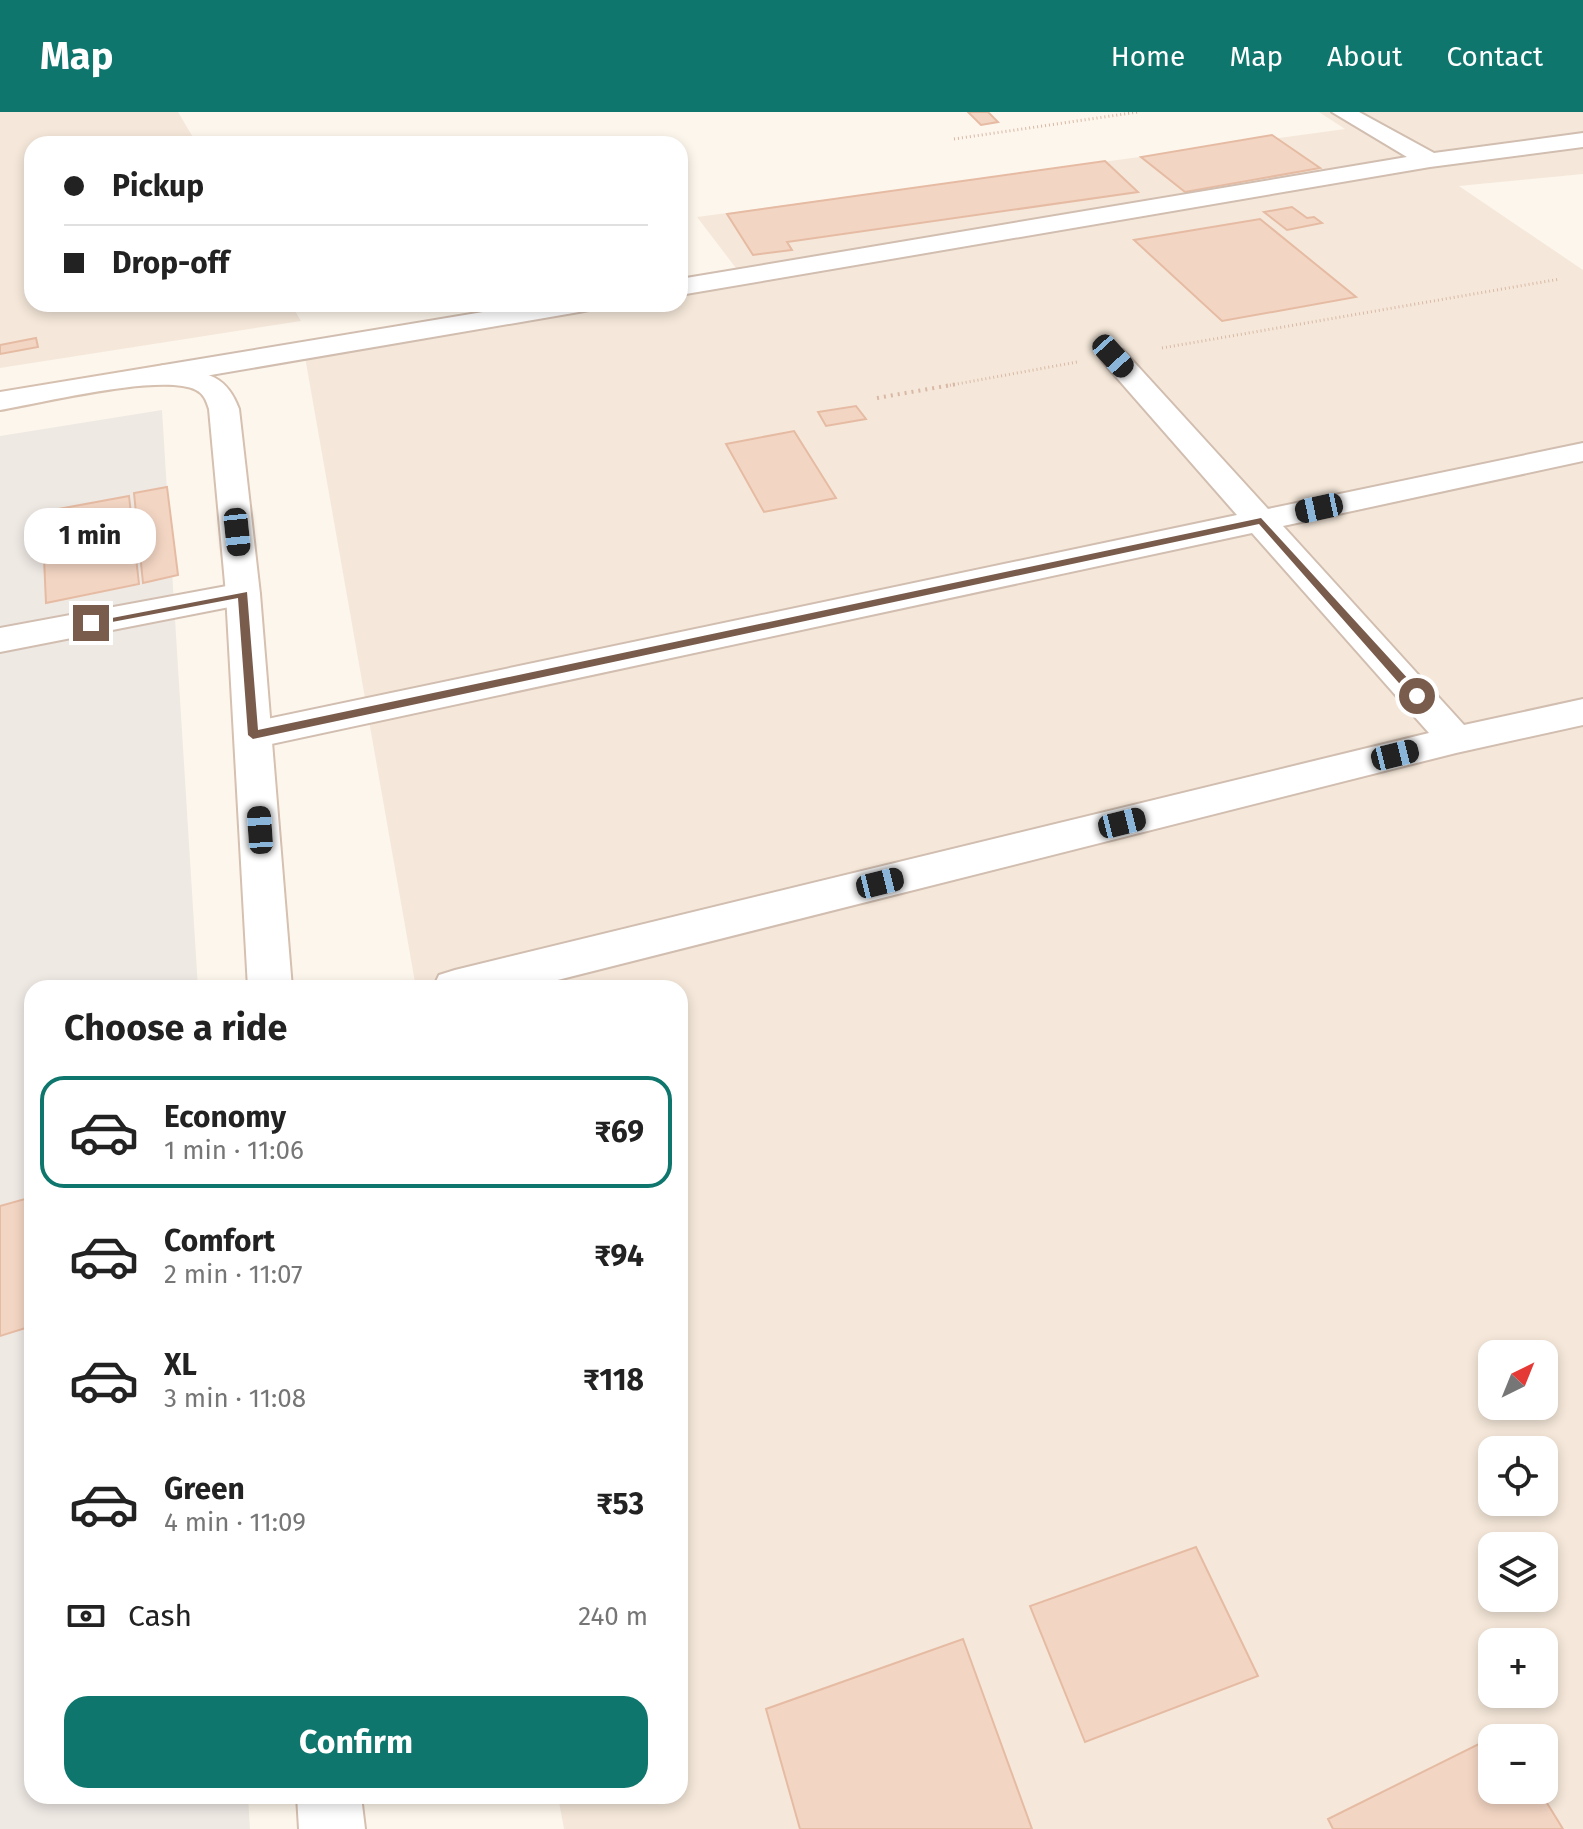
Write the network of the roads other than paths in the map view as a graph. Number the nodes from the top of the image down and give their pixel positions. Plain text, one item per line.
1 (1343, 112) edge
2 (1583, 140) edge
3 (1430, 160) junction
4 (688, 286) edge
5 (532, 312) edge
6 (1113, 356) road end
7 (164, 374) junction
8 (0, 401) edge
9 (1583, 452) edge
10 (1261, 520) junction
11 (243, 594) junction
12 (0, 640) edge
13 (1583, 712) edge
14 (253, 735) junction
15 (1456, 740) junction
16 (269, 980) edge
17 (487, 980) edge
18 (330, 1804) edge
19 (332, 1829) edge

1 - 3 street
2 - 3 street
3 - 4 street
5 - 7 street
6 - 10 street
7 - 8 street
7 - 11 street
9 - 10 street
10 - 14 street
10 - 15 street
11 - 12 street
11 - 14 street
13 - 15 street
14 - 16 street
15 - 17 street
18 - 19 street

